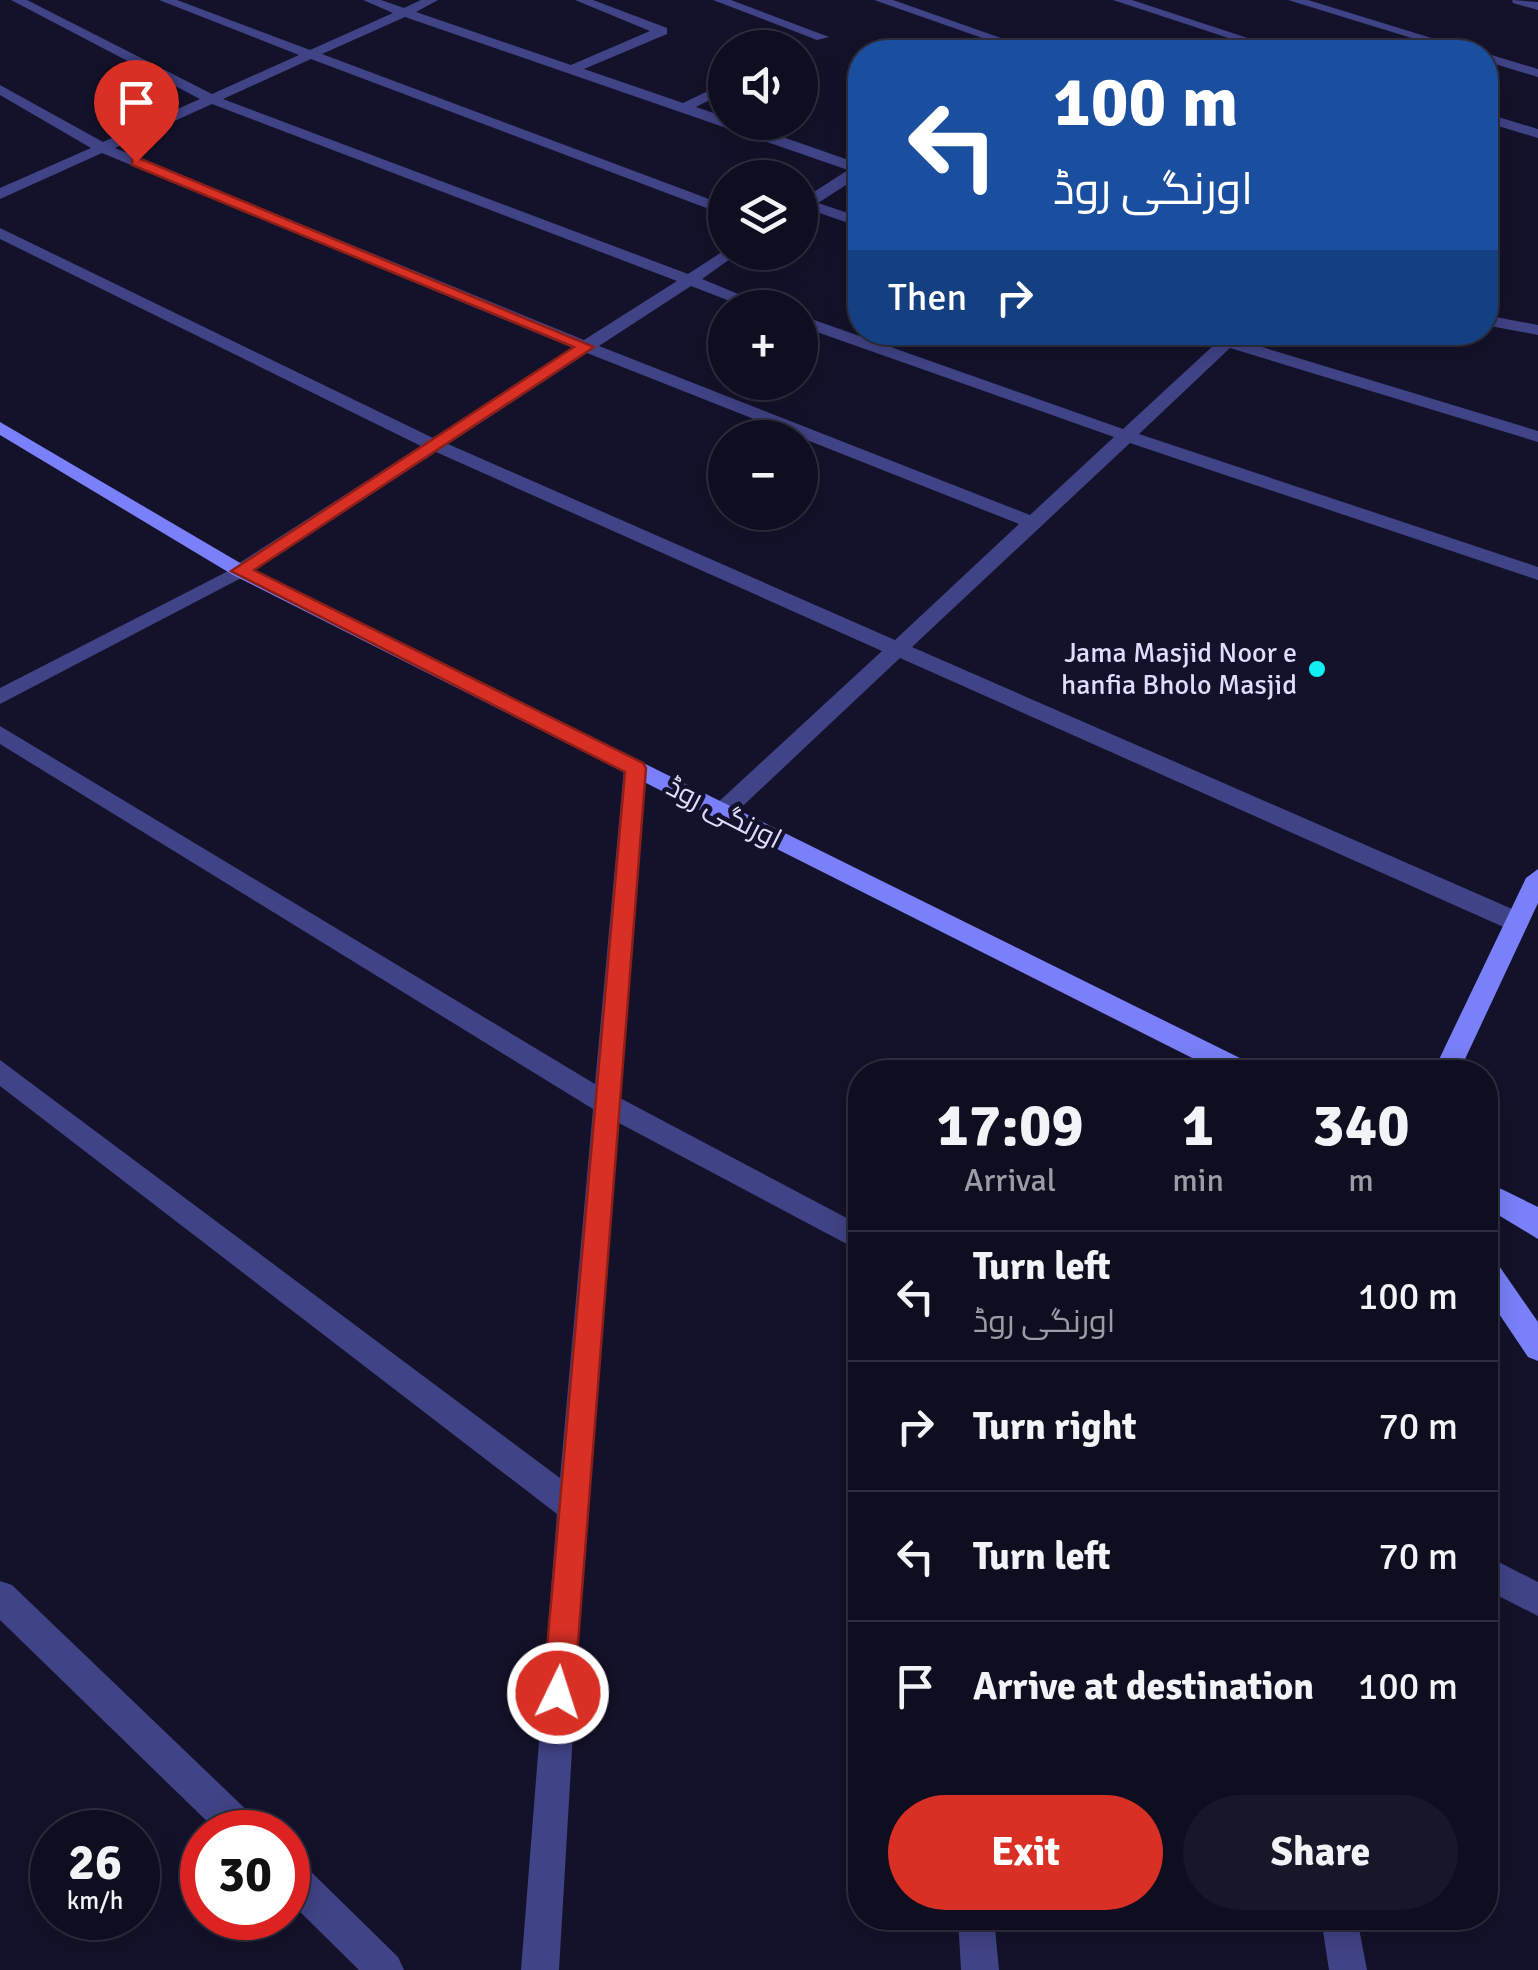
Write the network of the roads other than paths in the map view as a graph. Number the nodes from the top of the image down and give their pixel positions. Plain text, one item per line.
1 (17, 0) edge
2 (165, 0) edge
3 (368, 0) edge
4 (432, 0) edge
5 (581, 0) edge
6 (719, 0) edge
7 (880, 0) edge
8 (1119, 0) edge
9 (1294, 0) edge
10 (1518, 0) edge
11 (1538, 6) edge
12 (406, 11) junction
13 (800, 30) edge
14 (998, 40) edge
15 (1245, 40) edge
16 (1429, 40) edge
17 (308, 55) junction
18 (1498, 61) edge
19 (573, 70) junction
20 (1538, 73) edge
21 (0, 89) edge
22 (708, 96) edge
23 (211, 99) junction
24 (684, 108) junction
25 (708, 116) edge
26 (1498, 121) edge
27 (1538, 134) edge
28 (777, 140) edge
29 (102, 148) junction
30 (848, 165) edge
31 (848, 177) edge
32 (0, 194) edge
33 (818, 196) edge
34 (708, 204) edge
35 (818, 210) edge
36 (848, 219) edge
37 (0, 233) edge
38 (708, 267) edge
39 (688, 280) junction
40 (715, 290) edge
41 (1498, 322) edge
42 (818, 326) edge
43 (1538, 330) edge
44 (848, 337) edge
45 (870, 345) edge
46 (1224, 345) edge
47 (1254, 345) edge
48 (586, 347) junction
49 (0, 427) edge
50 (1126, 436) junction
51 (1538, 437) edge
52 (434, 445) junction
53 (1033, 523) junction
54 (240, 571) junction
55 (1538, 574) edge
56 (897, 649) junction
57 (0, 697) edge
58 (0, 734) edge
59 (636, 768) junction
60 (722, 812) junction
61 (1538, 878) edge
62 (1517, 922) junction
63 (1219, 1060) edge
64 (1452, 1060) edge
65 (0, 1071) edge
66 (606, 1104) junction
67 (1498, 1199) edge
68 (1536, 1215) edge
69 (848, 1233) edge
70 (1498, 1289) edge
71 (1538, 1348) edge
72 (573, 1507) junction
73 (1498, 1578) edge
74 (0, 1597) edge
75 (1538, 1600) edge
76 (220, 1810) edge
77 (310, 1897) edge
78 (977, 1930) edge
79 (1340, 1930) edge
80 (385, 1970) edge
81 (540, 1970) edge
82 (980, 1970) edge
83 (1348, 1970) edge

1 - 23 street
2 - 17 street
3 - 12 street
4 - 12 street
5 - 19 street
6 - 13 street
7 - 14 street
8 - 15 street
9 - 16 street
10 - 11 street
12 - 17 street
12 - 19 street
17 - 23 street
17 - 34 street
18 - 20 street
19 - 24 street
21 - 29 street
22 - 24 street
23 - 29 street
23 - 39 street
24 - 25 street
26 - 27 street
28 - 30 street
29 - 32 street
29 - 48 street
31 - 33 street
35 - 36 street
37 - 52 street
38 - 39 street
39 - 40 street
39 - 48 street
41 - 43 street
42 - 44 street
45 - 50 street
46 - 50 street
47 - 51 street
48 - 52 street
48 - 53 street
49 - 54 main road, اورنگی روڈ
50 - 53 street
50 - 55 street
52 - 54 street
52 - 56 street
53 - 56 street
54 - 57 street
54 - 59 main road, اورنگی روڈ
56 - 60 street
56 - 62 street
58 - 66 street
59 - 60 main road, اورنگی روڈ
59 - 66 street
60 - 63 main road, اورنگی روڈ
61 - 62 main road
62 - 64 main road
65 - 72 street
66 - 69 street
66 - 72 street
67 - 68 main road
70 - 71 main road
72 - 81 street
73 - 75 street
74 - 76 street
77 - 80 street
78 - 82 street
79 - 83 street

